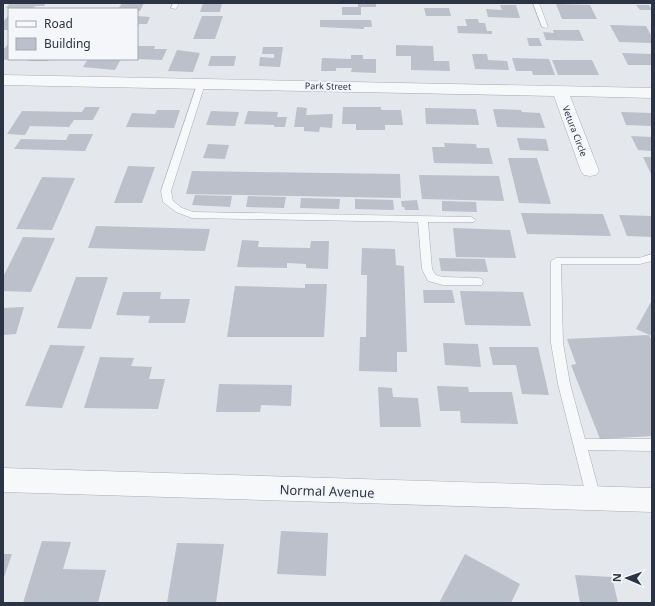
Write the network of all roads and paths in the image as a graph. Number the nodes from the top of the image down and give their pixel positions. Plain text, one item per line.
1 (536, 3) edge
2 (545, 27) dead end
3 (3, 80) edge
4 (201, 84) junction
5 (560, 91) junction
6 (652, 93) edge
7 (590, 171) dead end
8 (423, 219) junction
9 (471, 220) dead end
10 (652, 257) edge
11 (478, 282) dead end
12 (580, 444) junction
13 (652, 445) edge
14 (3, 480) edge
15 (594, 499) junction
16 (652, 500) edge

1 - 2 lane
3 - 4 street, Park Street
4 - 5 street, Park Street
4 - 8 lane
5 - 6 street, Park Street
5 - 7 street, Vetura Circle
8 - 9 lane
8 - 11 lane
10 - 12 lane
12 - 13 lane
12 - 15 lane
14 - 15 street, Normal Avenue
15 - 16 street, Normal Avenue

